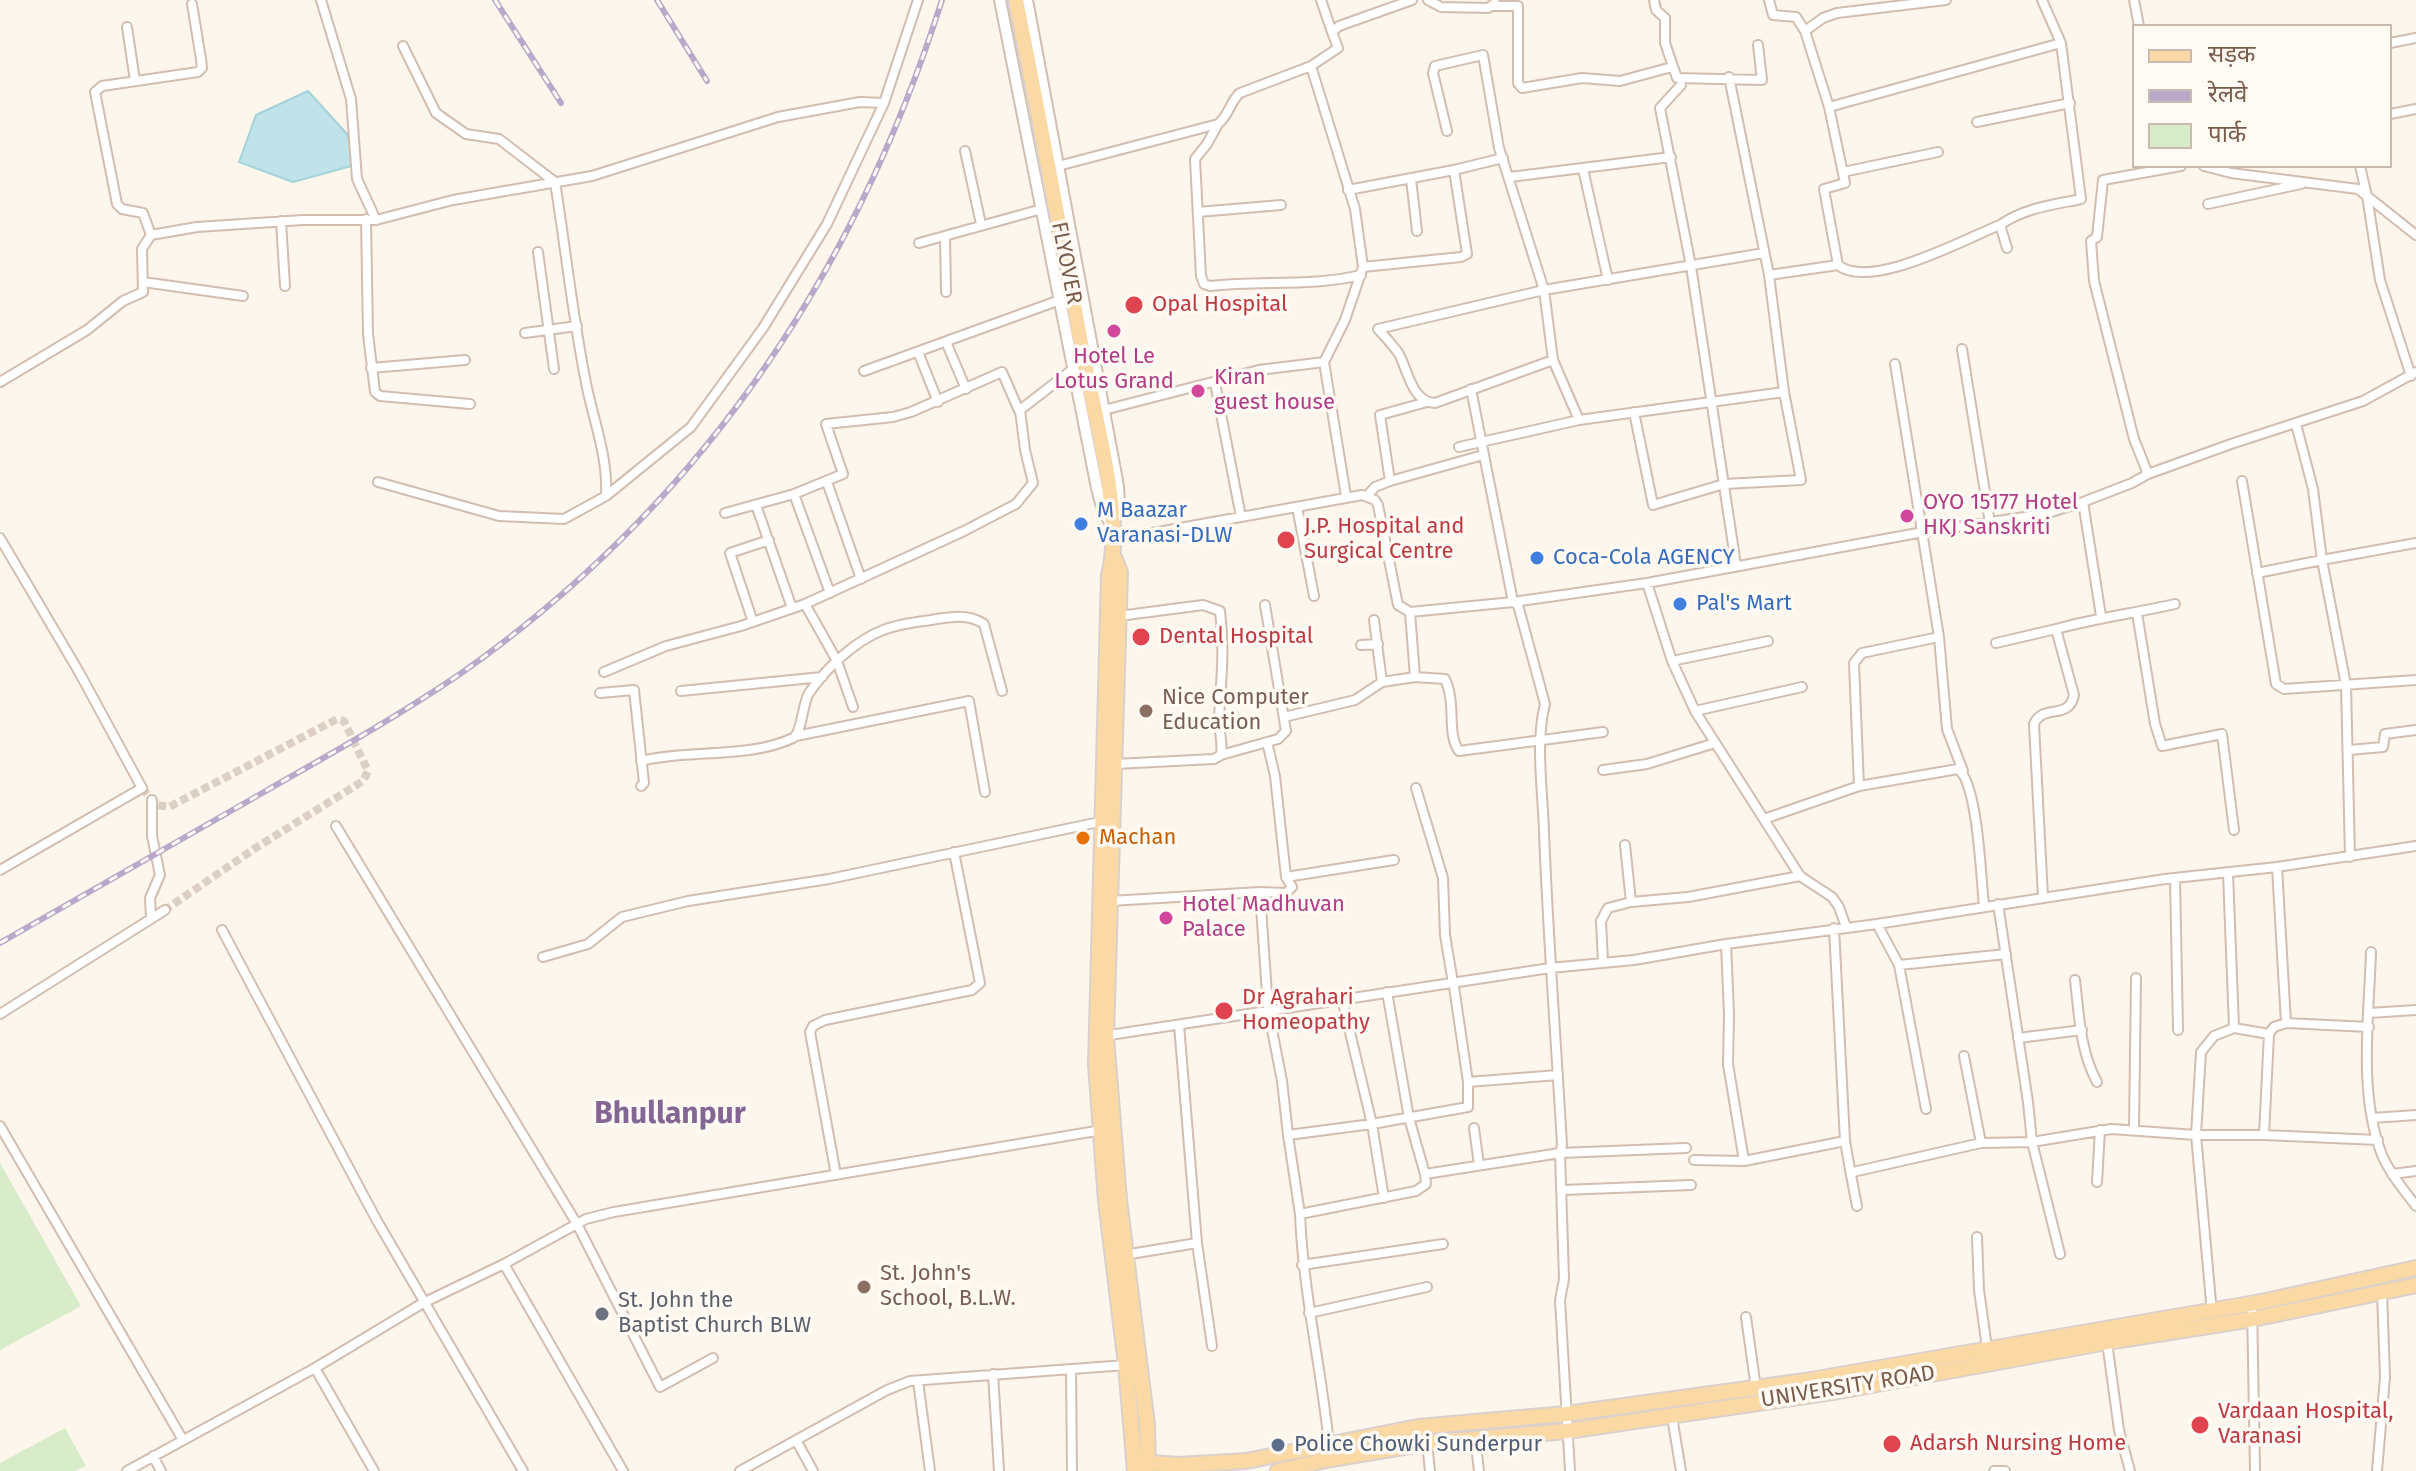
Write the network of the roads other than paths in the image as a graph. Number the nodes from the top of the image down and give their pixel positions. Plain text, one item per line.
1 (321, 0) edge
2 (918, 0) edge
3 (1000, 0) edge
4 (1016, 0) edge
5 (1027, 0) edge
6 (1321, 0) edge
7 (1412, 0) edge
8 (1654, 0) edge
9 (1769, 0) edge
10 (1946, 0) edge
11 (2042, 0) edge
12 (2134, 0) edge
13 (1432, 1) edge
14 (1495, 3) edge
15 (192, 4) dead end
16 (2139, 24) edge
17 (127, 27) dead end
18 (1805, 31) junction
19 (1332, 32) junction
20 (2416, 38) edge
21 (2061, 43) junction
22 (2392, 43) edge
23 (1758, 45) dead end
24 (403, 46) dead end
25 (1311, 66) junction
26 (1672, 67) junction
27 (1729, 77) junction
28 (135, 81) junction
29 (1681, 85) dead end
30 (884, 103) junction
31 (2070, 103) junction
32 (1829, 107) junction
33 (2416, 109) edge
34 (2392, 114) edge
35 (1977, 122) dead end
36 (1218, 124) junction
37 (1447, 131) dead end
38 (965, 151) dead end
39 (1938, 152) dead end
40 (1671, 157) junction
41 (1503, 158) junction
42 (1058, 166) junction
43 (2163, 168) edge
44 (2212, 168) edge
45 (2360, 168) edge
46 (1583, 169) junction
47 (1454, 170) junction
48 (1843, 172) junction
49 (1510, 177) junction
50 (1411, 179) junction
51 (555, 182) junction
52 (2308, 182) junction
53 (1348, 190) junction
54 (2367, 196) junction
55 (2208, 204) dead end
56 (1281, 205) dead end
57 (1042, 209) junction
58 (1198, 212) junction
59 (371, 220) junction
60 (281, 221) junction
61 (981, 224) junction
62 (2000, 225) junction
63 (1417, 231) dead end
64 (151, 235) junction
65 (2416, 235) edge
66 (945, 236) junction
67 (919, 243) dead end
68 (2007, 248) dead end
69 (538, 252) dead end
70 (1764, 253) junction
71 (1838, 265) junction
72 (1691, 266) junction
73 (1362, 271) junction
74 (1769, 275) junction
75 (1608, 280) junction
76 (143, 282) junction
77 (285, 286) dead end
78 (1544, 290) junction
79 (946, 292) dead end
80 (243, 296) dead end
81 (1060, 300) junction
82 (577, 326) junction
83 (549, 331) junction
84 (525, 333) dead end
85 (946, 342) junction
86 (1962, 349) dead end
87 (918, 352) junction
88 (465, 360) dead end
89 (1553, 360) junction
90 (1324, 362) junction
91 (1895, 364) dead end
92 (371, 368) junction
93 (554, 369) dead end
94 (1073, 369) junction
95 (864, 371) dead end
96 (2413, 374) edge
97 (0, 382) edge
98 (1215, 383) junction
99 (966, 389) junction
100 (1471, 389) junction
101 (1784, 392) junction
102 (938, 402) junction
103 (1427, 402) junction
104 (1710, 402) junction
105 (470, 404) dead end
106 (1104, 410) junction
107 (1634, 412) junction
108 (1020, 413) junction
109 (1579, 420) junction
110 (2296, 424) junction
111 (1481, 442) junction
112 (1459, 447) dead end
113 (1483, 455) junction
114 (2148, 474) junction
115 (1390, 481) junction
116 (2242, 481) dead end
117 (378, 482) dead end
118 (827, 482) junction
119 (1724, 484) junction
120 (794, 494) junction
121 (606, 496) junction
122 (1346, 496) junction
123 (1367, 496) junction
124 (2083, 502) junction
125 (756, 505) junction
126 (1297, 507) junction
127 (725, 513) dead end
128 (1241, 517) junction
129 (1990, 523) junction
130 (1923, 532) junction
131 (1114, 534) junction
132 (0, 538) edge
133 (769, 540) junction
134 (2416, 543) edge
135 (1114, 556) junction
136 (2322, 560) junction
137 (1736, 565) junction
138 (2257, 573) junction
139 (861, 579) junction
140 (1647, 583) junction
141 (830, 593) junction
142 (1314, 596) dead end
143 (1513, 602) junction
144 (805, 604) junction
145 (2175, 604) dead end
146 (1265, 605) dead end
147 (792, 608) junction
148 (1410, 612) junction
149 (2137, 613) junction
150 (1119, 616) junction
151 (2101, 616) junction
152 (1374, 620) dead end
153 (753, 622) junction
154 (2056, 629) junction
155 (1939, 637) junction
156 (1768, 641) dead end
157 (1996, 643) dead end
158 (1378, 644) junction
159 (1361, 645) dead end
160 (837, 661) junction
161 (1672, 661) junction
162 (604, 672) dead end
163 (822, 677) junction
164 (1415, 677) junction
165 (2416, 680) edge
166 (1382, 682) junction
167 (2346, 685) junction
168 (1802, 687) dead end
169 (681, 691) dead end
170 (1002, 691) dead end
171 (600, 693) dead end
172 (853, 707) dead end
173 (1695, 711) junction
174 (1284, 717) junction
175 (2416, 730) edge
176 (1603, 732) dead end
177 (796, 736) junction
178 (1541, 740) junction
179 (1267, 742) junction
180 (1715, 743) junction
181 (2349, 750) junction
182 (1221, 755) junction
183 (641, 761) junction
184 (1115, 764) junction
185 (1603, 770) dead end
186 (1963, 771) junction
187 (641, 786) dead end
188 (1859, 786) junction
189 (1416, 788) dead end
190 (985, 792) dead end
191 (152, 800) dead end
192 (1764, 819) junction
193 (1108, 821) junction
194 (336, 826) dead end
195 (2234, 830) dead end
196 (1625, 845) dead end
197 (2416, 846) edge
198 (954, 852) junction
199 (2350, 857) junction
200 (1394, 860) dead end
201 (2277, 867) junction
202 (0, 870) edge
203 (2228, 873) junction
204 (1800, 876) junction
205 (1286, 877) junction
206 (2175, 878) junction
207 (1260, 892) junction
208 (2043, 897) junction
209 (1110, 901) junction
210 (1631, 902) junction
211 (1998, 904) junction
212 (1984, 906) junction
213 (165, 910) tunnel mouth
214 (151, 919) junction
215 (1877, 924) junction
216 (1846, 927) junction
217 (1834, 928) junction
218 (222, 930) dead end
219 (1726, 944) junction
220 (2371, 952) dead end
221 (2006, 954) junction
222 (543, 957) dead end
223 (1603, 962) junction
224 (1899, 965) junction
225 (1550, 968) junction
226 (2136, 978) dead end
227 (2075, 980) dead end
228 (1453, 985) junction
229 (1387, 992) junction
230 (1342, 999) junction
231 (1268, 1009) junction
232 (2416, 1010) edge
233 (2369, 1013) junction
234 (0, 1014) edge
235 (2286, 1023) junction
236 (1179, 1025) junction
237 (2369, 1027) junction
238 (2234, 1028) junction
239 (2082, 1030) junction
240 (2178, 1030) dead end
241 (2269, 1034) junction
242 (1101, 1036) junction
243 (2018, 1038) junction
244 (1964, 1056) dead end
245 (1558, 1075) junction
246 (1468, 1082) junction
247 (2097, 1082) dead end
248 (1926, 1109) dead end
249 (2416, 1115) edge
250 (1409, 1118) junction
251 (2372, 1118) junction
252 (1372, 1124) junction
253 (0, 1126) edge
254 (1474, 1128) dead end
255 (1106, 1130) junction
256 (2100, 1130) junction
257 (2134, 1130) junction
258 (1288, 1135) junction
259 (2196, 1135) junction
260 (2264, 1135) junction
261 (2378, 1140) junction
262 (1845, 1141) junction
263 (2032, 1142) junction
264 (1981, 1143) junction
265 (1686, 1148) dead end
266 (1560, 1153) junction
267 (1694, 1160) dead end
268 (1744, 1161) junction
269 (1479, 1165) junction
270 (1850, 1170) junction
271 (2416, 1171) edge
272 (1425, 1174) junction
273 (2392, 1174) junction
274 (836, 1175) junction
275 (2097, 1182) dead end
276 (1691, 1185) dead end
277 (1563, 1190) junction
278 (1384, 1198) junction
279 (1857, 1206) dead end
280 (2416, 1206) edge
281 (1300, 1214) junction
282 (577, 1224) junction
283 (1977, 1237) dead end
284 (1197, 1243) junction
285 (1443, 1244) dead end
286 (2060, 1254) dead end
287 (1124, 1255) junction
288 (504, 1264) junction
289 (1302, 1265) junction
290 (2416, 1268) edge
291 (2416, 1285) edge
292 (1427, 1287) dead end
293 (2382, 1292) junction
294 (423, 1303) junction
295 (2252, 1303) junction
296 (1309, 1313) junction
297 (1746, 1317) dead end
298 (2212, 1318) junction
299 (2253, 1319) junction
300 (2107, 1342) junction
301 (1212, 1346) dead end
302 (1987, 1348) junction
303 (713, 1358) dead end
304 (1126, 1365) junction
305 (315, 1368) junction
306 (1071, 1370) junction
307 (993, 1374) junction
308 (918, 1381) junction
309 (1756, 1388) junction
310 (1566, 1414) junction
311 (1672, 1417) junction
312 (1567, 1431) junction
313 (1475, 1437) junction
314 (183, 1440) junction
315 (796, 1440) junction
316 (1427, 1443) junction
317 (1329, 1444) junction
318 (153, 1456) junction
319 (1327, 1465) edge
320 (1142, 1467) edge
321 (1179, 1468) edge
322 (127, 1471) edge
323 (161, 1471) edge
324 (374, 1471) edge
325 (523, 1471) edge
326 (623, 1471) edge
327 (740, 1471) edge
328 (813, 1471) edge
329 (930, 1471) edge
330 (999, 1471) edge
331 (1072, 1471) edge
332 (1278, 1471) edge
333 (1430, 1471) edge
334 (1479, 1471) edge
335 (1570, 1471) edge
336 (1681, 1471) edge
337 (1994, 1471) edge
338 (2005, 1471) edge
339 (2130, 1471) edge
340 (2255, 1471) edge
341 (2377, 1471) edge

1 - 59 street
2 - 30 street
3 - 57 street
4 - 131 main road, FLYOVER
5 - 42 street
6 - 19 street
7 - 19 street
8 - 26 street
9 - 18 street
10 - 18 street
11 - 21 street
12 - 16 street
13 - 14 street
14 - 26 street
15 - 28 street
17 - 28 street
18 - 32 street
19 - 25 street
20 - 22 street
21 - 31 street
21 - 32 street
23 - 27 street
24 - 51 street
25 - 36 street
25 - 53 street
26 - 27 street
27 - 70 street
28 - 64 street
29 - 40 street
30 - 51 street
30 - 121 street
31 - 35 street
31 - 62 street
32 - 48 street
33 - 34 street
36 - 42 street
36 - 58 street
37 - 41 street
38 - 61 street
39 - 48 street
40 - 46 street
40 - 72 street
41 - 47 street
41 - 49 street
42 - 106 street
43 - 114 street
44 - 52 street
45 - 54 street
46 - 49 street
46 - 75 street
47 - 50 street
47 - 73 street
48 - 71 street
49 - 78 street
50 - 53 street
50 - 63 street
51 - 59 street
51 - 82 street
52 - 54 street
52 - 55 street
53 - 73 street
54 - 65 street
54 - 96 street
56 - 58 street
57 - 61 street
57 - 81 street
58 - 73 street
59 - 60 street
59 - 92 street
60 - 64 street
60 - 77 street
61 - 66 street
62 - 68 street
62 - 71 street
64 - 76 street
66 - 67 street
66 - 79 street
69 - 83 street
70 - 72 street
70 - 74 street
71 - 74 street
72 - 75 street
72 - 104 street
73 - 90 street
74 - 101 street
75 - 78 street
76 - 80 street
76 - 97 street
78 - 89 street
78 - 103 street
81 - 85 street
81 - 94 street
82 - 83 street
82 - 121 street
83 - 84 street
83 - 93 street
85 - 87 street
85 - 99 street
86 - 129 street
87 - 95 street
87 - 102 street
88 - 92 street
89 - 100 street
89 - 109 street
90 - 98 street
90 - 122 street
91 - 130 street
92 - 105 street
94 - 108 street
94 - 131 street
96 - 110 street
98 - 106 street
98 - 128 street
99 - 102 street
99 - 108 street
100 - 103 street
100 - 111 street
101 - 104 street
101 - 119 street
102 - 118 street
103 - 115 street
104 - 107 street
104 - 119 street
106 - 131 street
107 - 109 street
107 - 119 street
108 - 139 street
109 - 111 street
110 - 114 street
110 - 136 street
111 - 112 street
111 - 113 street
113 - 115 street
113 - 143 street
114 - 124 street
115 - 123 street
116 - 138 street
117 - 121 street
118 - 120 street
118 - 139 street
119 - 137 street
120 - 125 street
120 - 141 street
122 - 123 street
122 - 126 street
123 - 148 street
124 - 129 street
124 - 151 street
125 - 127 street
125 - 133 street
126 - 128 street
126 - 142 street
128 - 131 street
129 - 130 street
130 - 137 street
130 - 155 street
131 - 135 main road, FLYOVER
132 - 202 street
133 - 147 street
133 - 153 street
134 - 136 street
135 - 150 main road
135 - 193 main road
136 - 138 street
136 - 167 street
137 - 140 street
138 - 167 street
139 - 141 street
140 - 143 street
140 - 161 street
141 - 144 street
143 - 148 street
143 - 178 street
144 - 147 street
144 - 160 street
145 - 149 street
146 - 174 street
147 - 153 street
148 - 164 street
149 - 151 street
149 - 195 street
150 - 182 street
150 - 184 main road
151 - 154 street
152 - 158 street
153 - 162 street
154 - 157 street
154 - 208 street
155 - 186 street
155 - 188 street
156 - 161 street
158 - 159 street
158 - 166 street
160 - 163 street
160 - 170 street
160 - 172 street
161 - 173 street
163 - 169 street
163 - 177 street
164 - 166 street
164 - 178 street
165 - 167 street
166 - 174 street
167 - 181 street
168 - 173 street
171 - 183 street
173 - 180 street
174 - 179 street
175 - 181 street
176 - 178 street
177 - 183 street
177 - 190 street
178 - 225 street
179 - 182 street
179 - 205 street
180 - 185 street
180 - 192 street
181 - 199 street
182 - 184 street
183 - 187 street
184 - 193 main road
186 - 188 street
186 - 212 street
188 - 192 street
189 - 228 street
191 - 214 street
192 - 204 street
193 - 198 street
193 - 209 main road
193 - 242 main road
194 - 282 street
196 - 210 street
197 - 199 street
198 - 222 street
198 - 274 street
199 - 201 street
200 - 205 street
201 - 203 street
201 - 235 street
203 - 206 street
203 - 238 street
204 - 210 street
204 - 216 street
205 - 207 street
206 - 208 street
206 - 240 street
207 - 209 street
207 - 231 street
208 - 211 street
209 - 242 main road
210 - 223 street
211 - 212 street
211 - 221 street
212 - 215 street
213 - 214 street
214 - 234 street
215 - 216 street
215 - 224 street
216 - 217 street
217 - 219 street
217 - 262 street
218 - 294 street
219 - 223 street
219 - 268 street
220 - 233 street
221 - 224 street
221 - 243 street
223 - 225 street
224 - 248 street
225 - 228 street
225 - 245 street
226 - 257 street
227 - 239 street
228 - 229 street
228 - 246 street
229 - 230 street
229 - 250 street
230 - 231 street
230 - 252 street
231 - 236 street
231 - 258 street
232 - 233 street
233 - 237 street
235 - 237 street
235 - 241 street
236 - 242 street
236 - 284 street
237 - 251 street
238 - 241 street
238 - 259 street
239 - 243 street
239 - 247 street
241 - 260 street
242 - 255 main road
243 - 263 street
244 - 264 street
245 - 246 street
245 - 266 street
246 - 250 street
249 - 251 street
250 - 252 street
250 - 272 street
251 - 261 street
252 - 258 street
252 - 278 street
253 - 314 street
254 - 269 street
255 - 274 street
255 - 287 main road
255 - 304 main road
256 - 257 street
256 - 263 street
256 - 275 street
257 - 259 street
258 - 281 street
259 - 260 street
259 - 298 street
260 - 261 street
261 - 273 street
262 - 268 street
262 - 270 street
263 - 264 street
263 - 286 street
264 - 270 street
265 - 266 street
266 - 269 street
266 - 277 street
267 - 268 street
269 - 272 street
270 - 279 street
271 - 273 street
272 - 278 street
273 - 280 street
274 - 282 street
276 - 277 street
277 - 310 street
278 - 281 street
281 - 289 street
282 - 288 street
282 - 303 street
283 - 302 street
284 - 287 street
284 - 301 street
285 - 289 street
287 - 320 main road
288 - 294 street
288 - 326 street
289 - 296 street
290 - 295 main road
291 - 293 main road, UNIVERSITY ROAD
292 - 296 street
293 - 299 main road, UNIVERSITY ROAD
293 - 341 street
294 - 305 street
294 - 325 street
295 - 298 main road
295 - 299 street
296 - 317 street
297 - 309 street
298 - 299 main road, UNIVERSITY ROAD
298 - 300 main road, UNIVERSITY ROAD
298 - 302 main road
299 - 340 street
300 - 311 main road, UNIVERSITY ROAD
300 - 339 street
302 - 309 main road
304 - 306 street
304 - 320 main road
305 - 314 street
305 - 324 street
306 - 307 street
306 - 331 street
307 - 308 street
307 - 330 street
308 - 315 street
308 - 329 street
309 - 310 main road
310 - 312 street
310 - 317 main road
311 - 312 main road, UNIVERSITY ROAD
311 - 336 street
312 - 313 main road, UNIVERSITY ROAD
312 - 335 street
313 - 316 main road, UNIVERSITY ROAD
313 - 334 street
314 - 318 street
315 - 327 street
315 - 328 street
316 - 319 main road, UNIVERSITY ROAD
316 - 333 street
317 - 321 main road
318 - 322 street
318 - 323 street
319 - 332 main road, UNIVERSITY ROAD
320 - 321 main road
337 - 338 street

